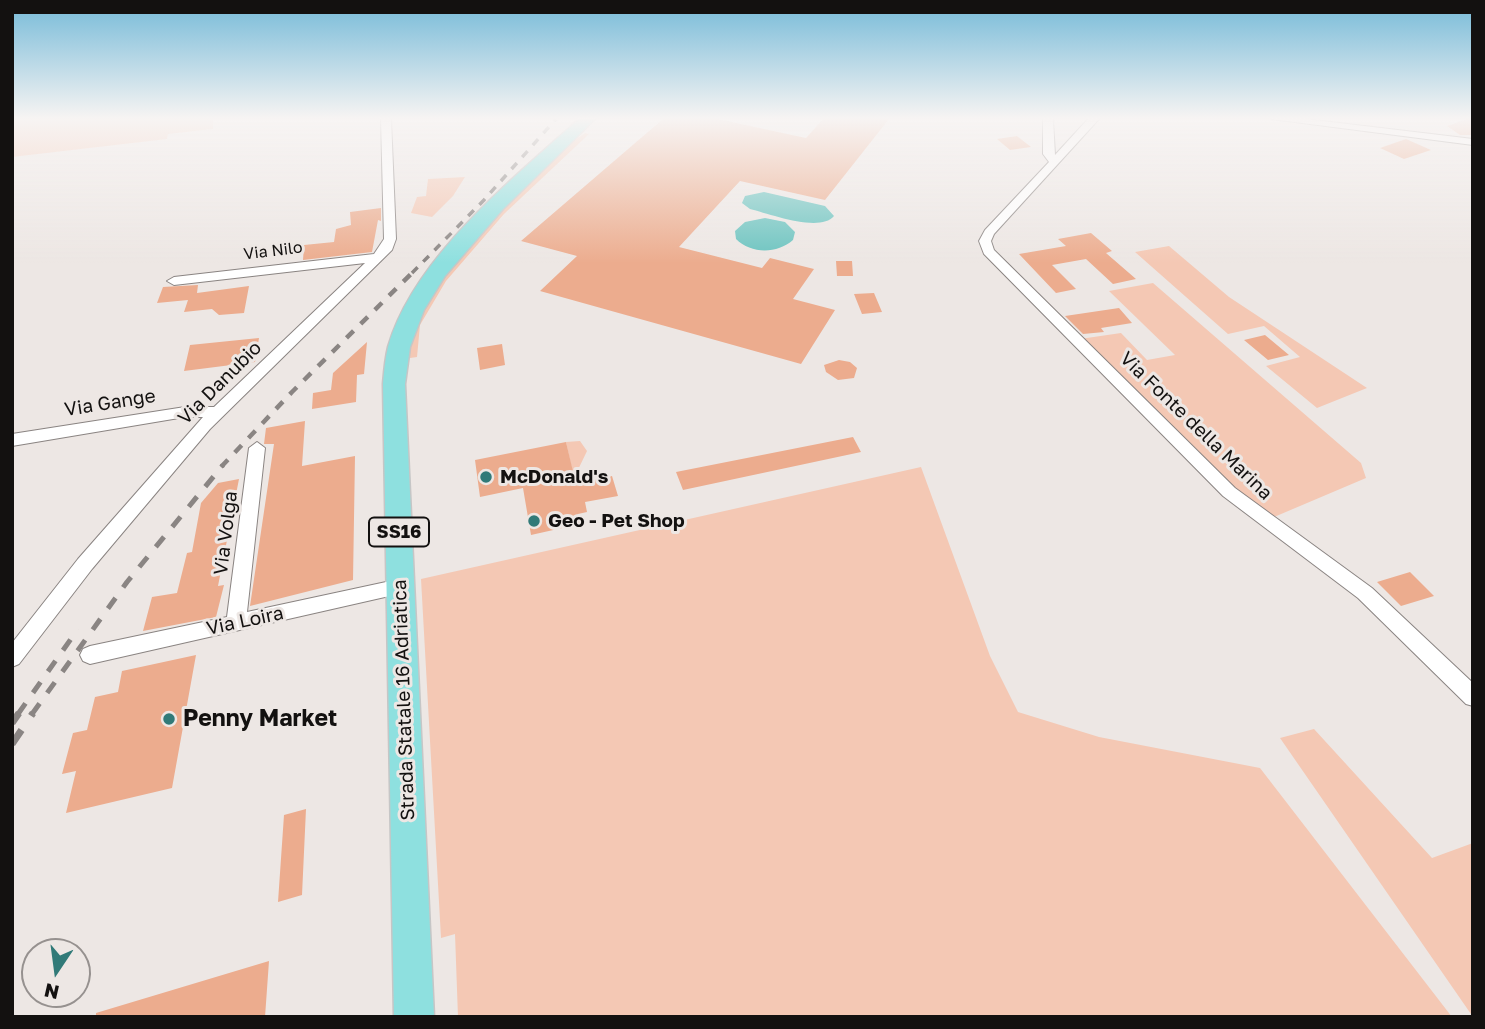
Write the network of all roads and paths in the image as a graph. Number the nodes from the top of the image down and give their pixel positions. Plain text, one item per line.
1 (388, 167) edge
2 (540, 167) edge
3 (1050, 167) edge
4 (376, 258) junction
5 (174, 281) dead end
6 (215, 412) junction
7 (12, 440) edge
8 (257, 448) dead end
9 (400, 587) junction
10 (236, 623) junction
11 (90, 655) dead end
12 (12, 658) edge
13 (1473, 697) edge
14 (414, 1017) edge

1 - 4 street, Via Danubio
2 - 9 main road, Strada Statale 16 Adriatica / SS16
3 - 13 street, Via Fonte della Marina
4 - 5 street, Via Nilo
4 - 6 street, Via Danubio
6 - 7 street, Via Gange
6 - 12 street, Via Danubio
8 - 10 street, Via Volga
9 - 10 street, Via Loira
9 - 14 main road, Strada Statale 16 Adriatica / SS16
10 - 11 street, Via Loira

